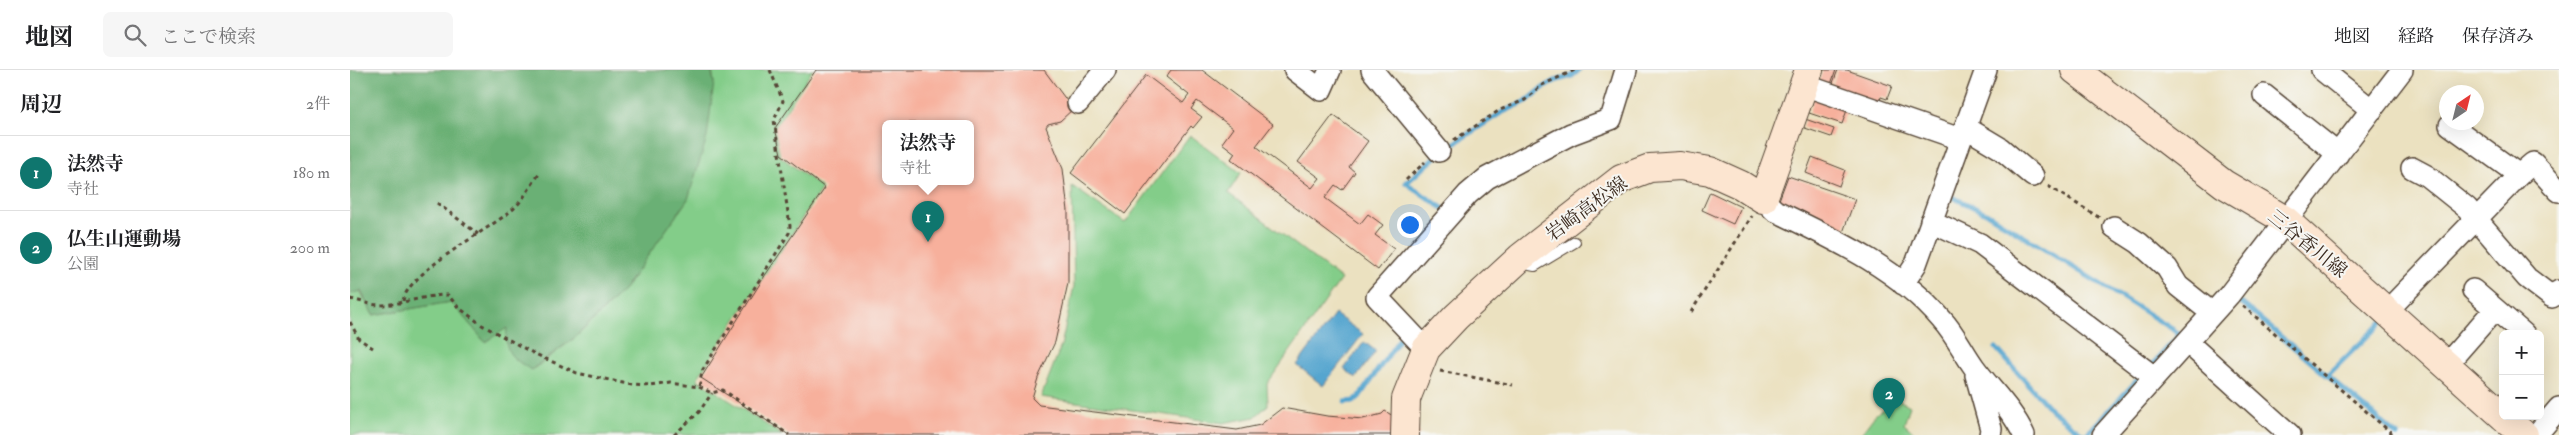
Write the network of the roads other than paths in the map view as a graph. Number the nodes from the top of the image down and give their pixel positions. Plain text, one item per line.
1 (1105, 70) edge
2 (1295, 70) edge
3 (1330, 70) edge
4 (1372, 70) edge
5 (1626, 70) edge
6 (1986, 70) edge
7 (2075, 70) edge
8 (2322, 70) edge
9 (2402, 70) edge
10 (1806, 77) edge
11 (2264, 95) dead end
12 (1078, 103) dead end
13 (2372, 110) junction
14 (2457, 130) edge
15 (1962, 133) junction
16 (1439, 151) road end
17 (2338, 154) junction
18 (2412, 168) dead end
19 (2518, 175) junction
20 (2033, 176) road end
21 (2559, 191) edge
22 (1763, 199) junction
23 (2285, 220) junction
24 (2476, 220) junction
25 (1931, 221) junction
26 (2114, 227) road end
27 (1575, 242) dead end
28 (1521, 257) junction
29 (1903, 284) junction
30 (2473, 290) dead end
31 (2559, 291) edge
32 (2495, 309) junction
33 (2387, 311) junction
34 (2212, 313) junction
35 (2519, 330) edge
36 (2187, 342) junction
37 (1421, 358) junction
38 (2446, 365) junction
39 (1974, 367) junction
40 (2154, 377) junction
41 (2559, 408) edge
42 (2499, 412) edge
43 (2507, 420) edge
44 (1404, 435) edge
45 (1990, 435) edge
46 (2024, 435) edge
47 (2103, 435) edge
48 (2290, 435) edge
49 (2524, 435) edge
50 (2536, 435) edge

1 - 12 street
2 - 3 street
4 - 16 street
5 - 37 street
6 - 15 street
7 - 23 main road, 三谷香川線
8 - 13 street
9 - 13 street
10 - 15 street
10 - 22 main road
11 - 17 street
13 - 17 street
14 - 19 street
15 - 20 street
15 - 25 street
17 - 23 street
18 - 24 street
19 - 21 street
19 - 24 street
22 - 28 main road, 岩崎高松線
22 - 29 street
23 - 33 main road, 三谷香川線
23 - 34 street
24 - 31 street
24 - 33 street
25 - 29 street
25 - 40 street
26 - 34 street
27 - 28 lane
28 - 37 main road, 岩崎高松線
29 - 39 street
30 - 32 street
32 - 35 street
32 - 38 street
33 - 38 main road, 三谷香川線
34 - 36 street
36 - 40 street
36 - 48 street
37 - 44 main road, 岩崎高松線
38 - 42 main road, 三谷香川線
39 - 45 street
39 - 46 street
40 - 47 street
41 - 50 street
43 - 49 main road, 三谷香川線

